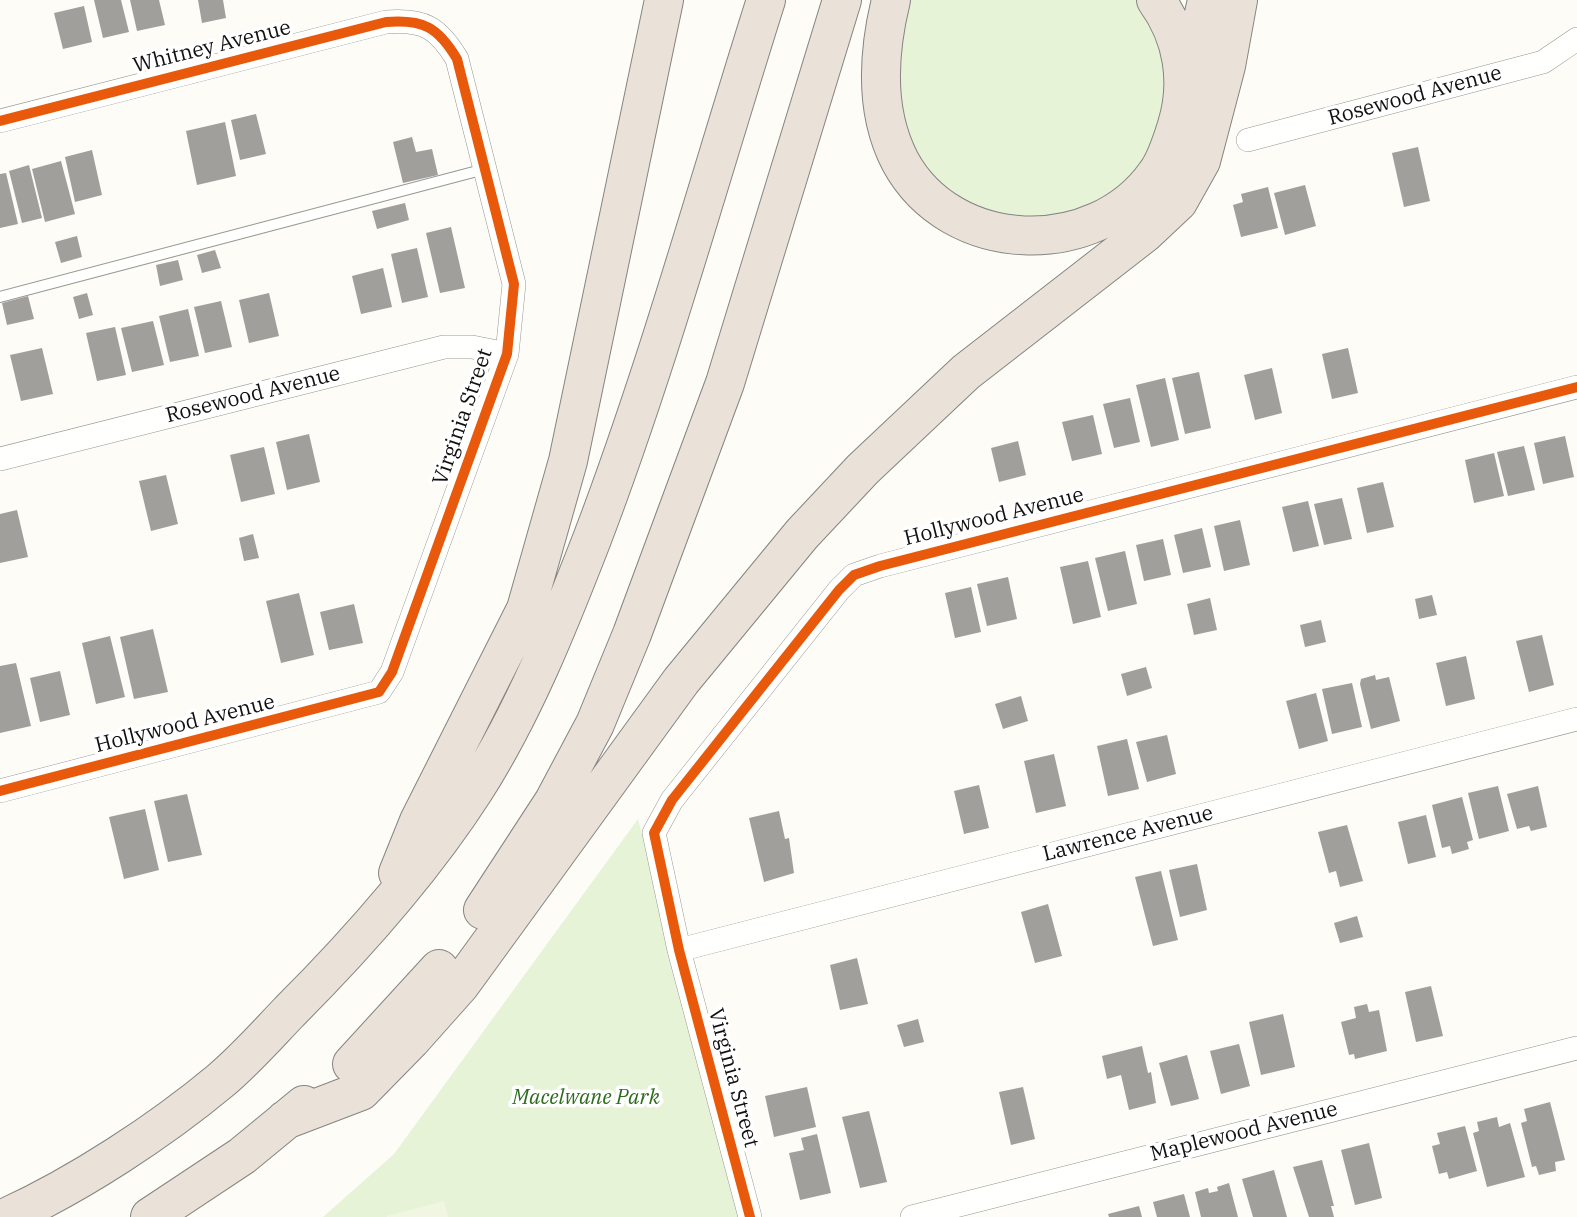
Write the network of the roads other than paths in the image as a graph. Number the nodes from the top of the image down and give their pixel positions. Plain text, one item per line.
1 (664, 0) edge
2 (766, 0) edge
3 (842, 0) edge
4 (891, 0) edge
5 (1156, 0) edge
6 (1207, 0) edge
7 (1238, 0) edge
8 (433, 29) joint
9 (1577, 39) edge
10 (1185, 99) junction
11 (0, 121) edge
12 (1248, 140) dead end
13 (485, 169) junction
14 (0, 297) edge
15 (507, 354) junction
16 (1577, 387) edge
17 (0, 459) edge
18 (379, 692) joint
19 (1577, 719) edge
20 (0, 791) edge
21 (384, 909) junction
22 (679, 950) junction
23 (1577, 1048) edge
24 (285, 1120) junction
25 (7, 1217) edge
26 (150, 1217) edge
27 (750, 1217) edge
28 (912, 1217) edge

1 - 21 highway
2 - 21 highway
3 - 24 highway
4 - 10 highway
5 - 10 highway
6 - 10 highway
7 - 24 highway
8 - 11 street, Whitney Avenue
8 - 13 street, Virginia Street
9 - 12 street, Rosewood Avenue
13 - 14 lane
13 - 15 street, Virginia Street
15 - 17 street, Rosewood Avenue
15 - 18 street, Virginia Street
16 - 22 street, Hollywood Avenue
18 - 20 street, Hollywood Avenue
19 - 22 street, Lawrence Avenue
21 - 25 highway
22 - 27 street, Virginia Street
23 - 28 street, Maplewood Avenue
24 - 26 highway

